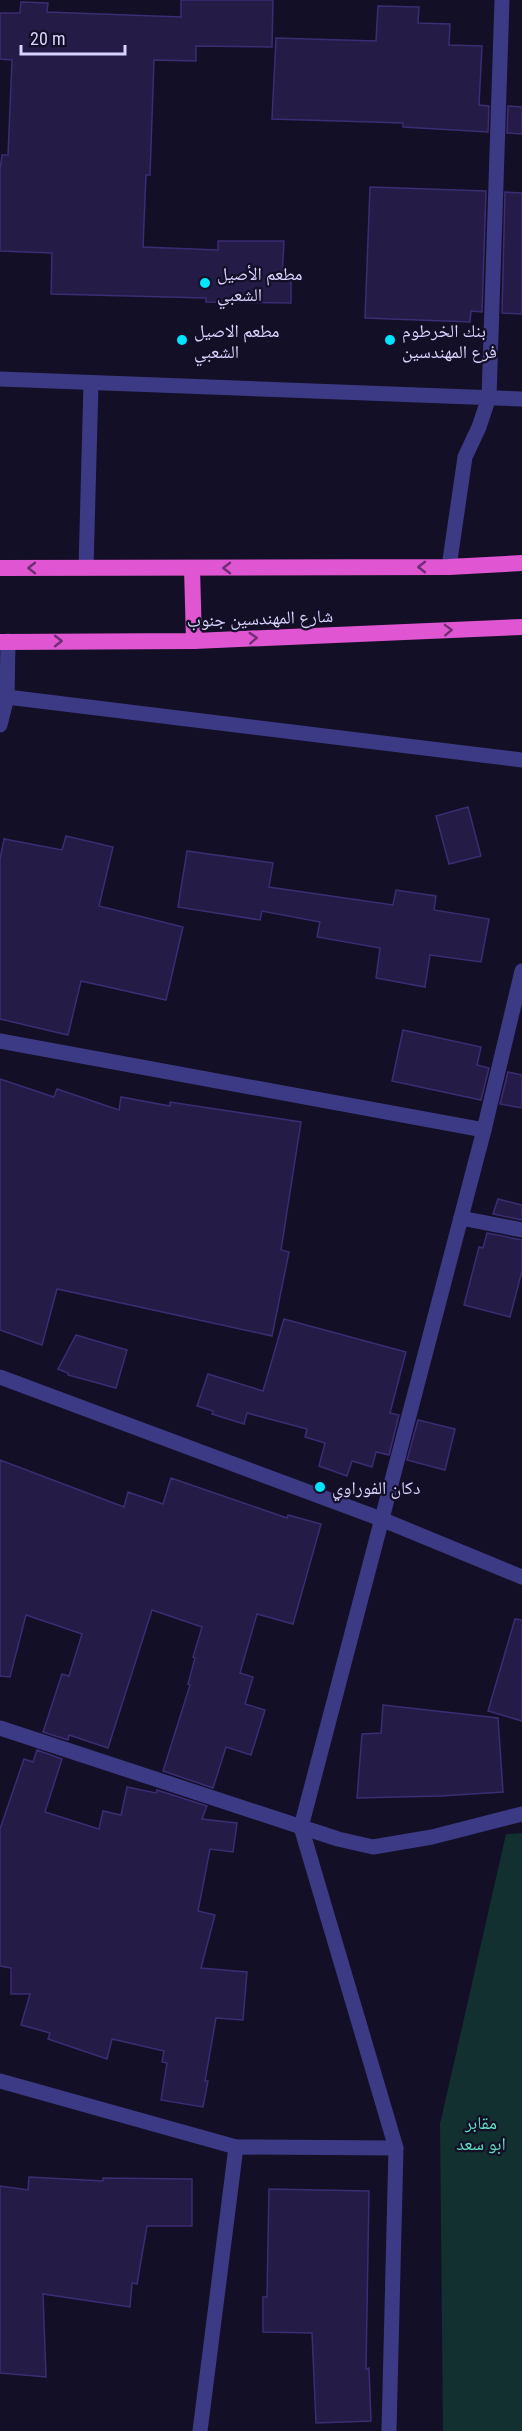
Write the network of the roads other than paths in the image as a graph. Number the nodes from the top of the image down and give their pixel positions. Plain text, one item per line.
1 (502, 0) edge
2 (0, 379) edge
3 (91, 382) junction
4 (489, 397) junction
5 (522, 399) edge
6 (522, 564) edge
7 (449, 567) junction
8 (0, 568) edge
9 (86, 568) junction
10 (192, 568) junction
11 (522, 627) edge
12 (194, 641) junction
13 (4, 642) edge
14 (7, 697) junction
15 (0, 725) edge
16 (522, 760) edge
17 (522, 971) edge
18 (0, 1041) edge
19 (484, 1130) junction
20 (461, 1218) junction
21 (522, 1230) edge
22 (0, 1377) edge
23 (381, 1519) junction
24 (522, 1577) edge
25 (0, 1728) edge
26 (522, 1815) edge
27 (301, 1827) junction
28 (0, 2081) edge
29 (236, 2147) junction
30 (396, 2148) junction
31 (200, 2431) edge
32 (389, 2431) edge

1 - 4 street
2 - 3 street
3 - 4 street
3 - 9 street
4 - 5 street
4 - 7 street
6 - 7 highway
7 -> 10 highway
9 -> 8 highway
9 - 10 highway
10 - 12 highway
12 -> 11 highway, شارع المهندسين جنوب
13 -> 12 highway, شارع المهندسين جنوب
13 - 14 street
14 - 15 street
14 - 16 street
17 - 19 street
18 - 19 street
19 - 20 street
20 - 21 street
20 - 23 street
22 - 23 street
23 - 24 street
23 - 27 street
25 - 27 street
26 - 27 street
27 - 30 street
28 - 29 street
29 - 30 street
29 - 31 street
30 - 32 street

